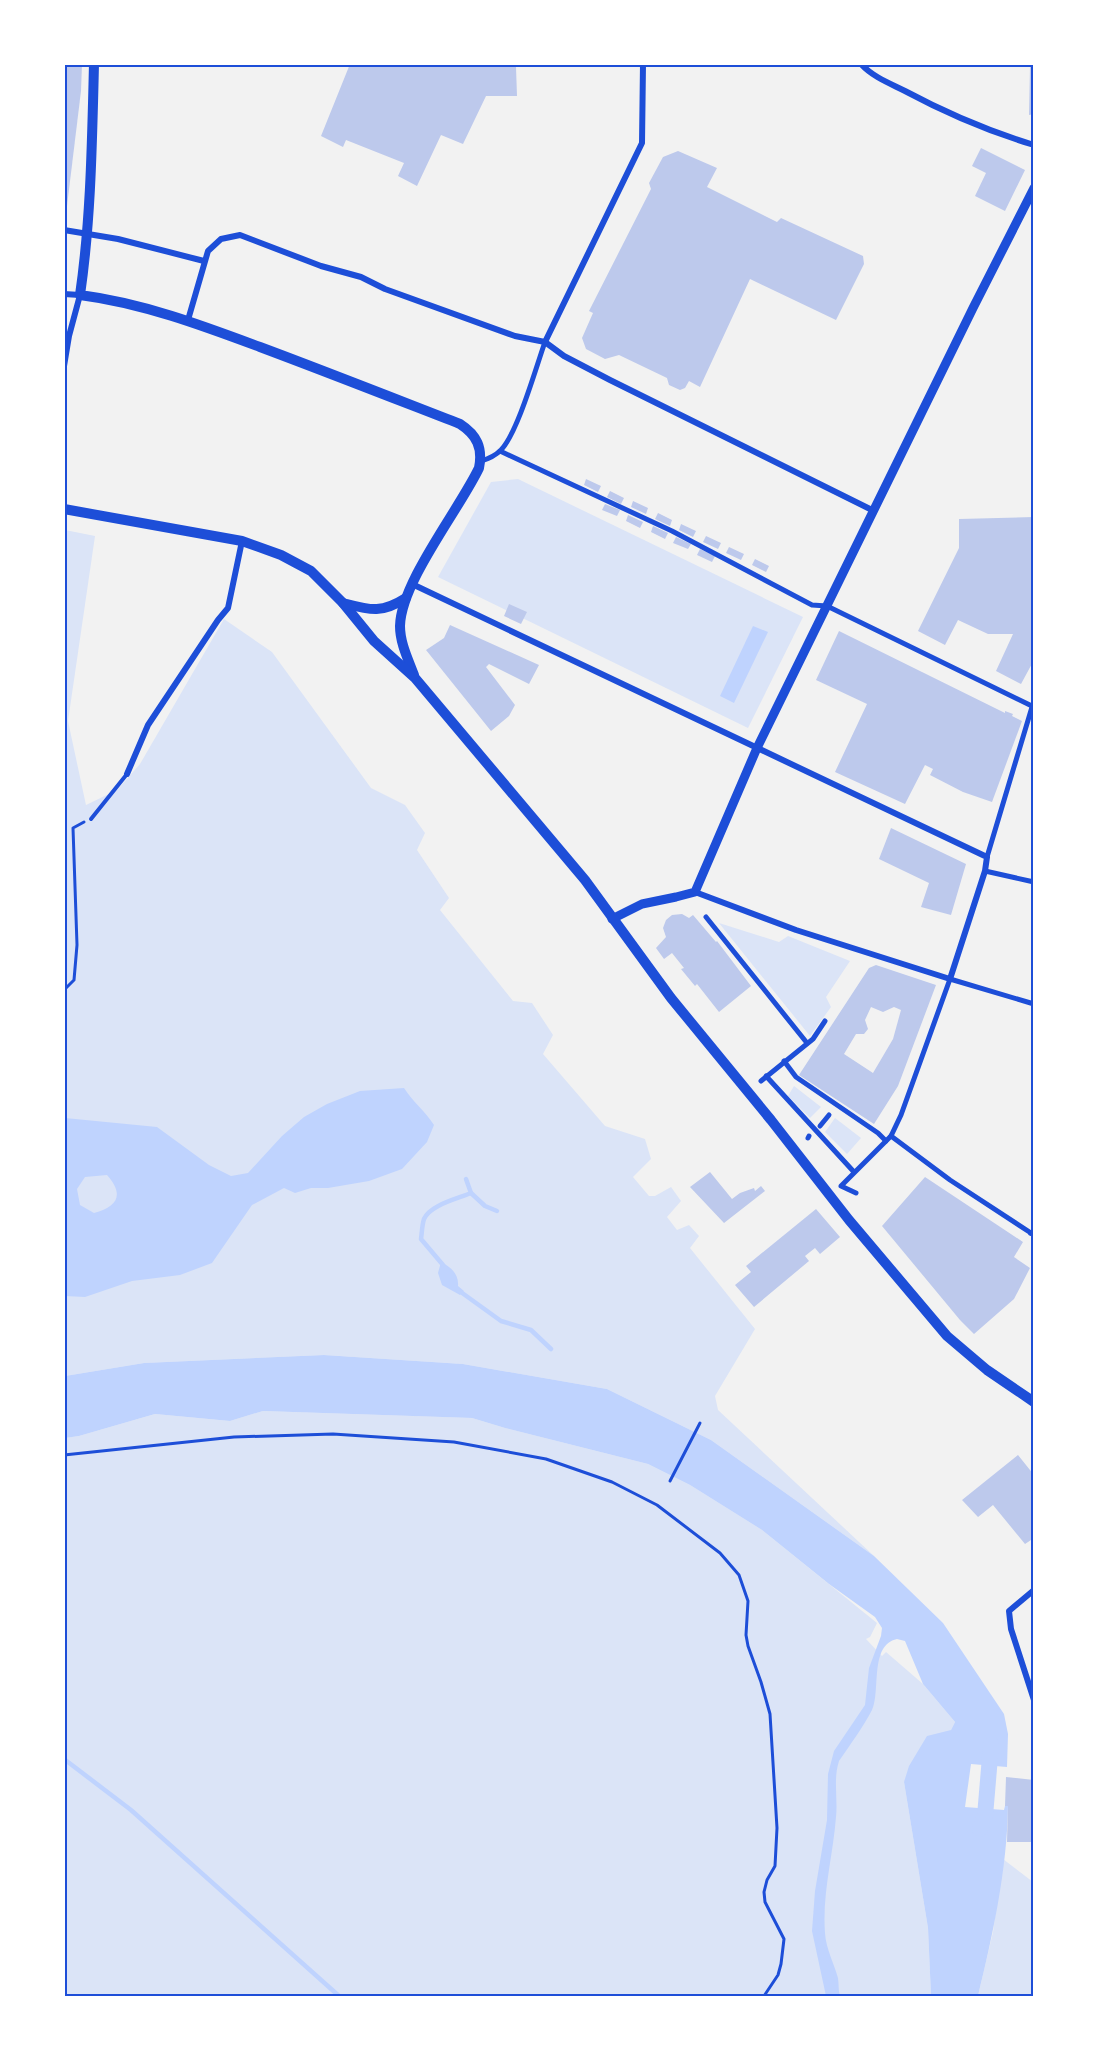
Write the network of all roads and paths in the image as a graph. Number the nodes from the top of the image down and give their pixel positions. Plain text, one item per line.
1 (94, 64) edge
2 (643, 64) edge
3 (861, 64) edge
4 (1034, 145) edge
5 (1034, 188) edge
6 (64, 230) edge
7 (87, 233) junction
8 (204, 261) junction
9 (64, 294) edge
10 (80, 295) junction
11 (188, 320) junction
12 (545, 342) junction
13 (64, 366) edge
14 (500, 451) junction
15 (481, 461) junction
16 (64, 509) edge
17 (874, 511) junction
18 (242, 541) junction
19 (412, 584) junction
20 (406, 598) junction
21 (343, 603) junction
22 (827, 606) junction
23 (415, 678) junction
24 (1033, 707) edge
25 (757, 748) junction
26 (127, 774) joint
27 (91, 819) joint
28 (987, 857) junction
29 (985, 871) junction
30 (1034, 882) edge
31 (695, 891) junction
32 (706, 917) dead end
33 (612, 919) junction
34 (950, 979) junction
35 (64, 990) edge
36 (1034, 1004) edge
37 (825, 1021) dead end
38 (807, 1043) junction
39 (784, 1061) junction
40 (837, 1105) junction
41 (813, 1132) junction
42 (888, 1138) junction
43 (854, 1172) junction
44 (856, 1193) dead end
45 (1032, 1234) edge
46 (1034, 1402) edge
47 (700, 1423) dead end
48 (64, 1455) edge
49 (670, 1481) dead end
50 (1034, 1590) edge
51 (1034, 1700) edge
52 (764, 1996) edge

1 - 7 main road
2 - 12 street
3 - 4 street
5 - 17 main road
6 - 7 street
7 - 8 street
7 - 10 main road
8 - 11 street
8 - 12 street
9 - 10 street
10 - 11 main road
10 - 13 street
11 - 15 main road
12 - 14 street
12 - 17 street
14 - 15 street
14 - 22 street
15 - 19 main road
16 - 18 main road
17 - 22 main road
18 - 21 main road
18 - 26 street
19 - 20 main road
19 - 25 street
20 - 21 main road
20 - 23 main road
21 - 23 main road
22 - 24 street
22 - 25 main road
23 - 33 main road
24 - 28 street
25 - 28 street
25 - 31 main road
26 - 27 lane
27 - 35 path
28 - 29 street
29 - 30 street
29 - 34 street
31 - 33 main road
31 - 34 street
32 - 38 street
33 - 46 main road
34 - 36 street
34 - 42 street
37 - 38 street
38 - 39 street
39 - 40 street
39 - 41 street
40 - 41 street
40 - 42 street
41 - 43 street
42 - 43 street
42 - 45 street
43 - 44 street
47 - 49 path
48 - 52 path
50 - 51 street

